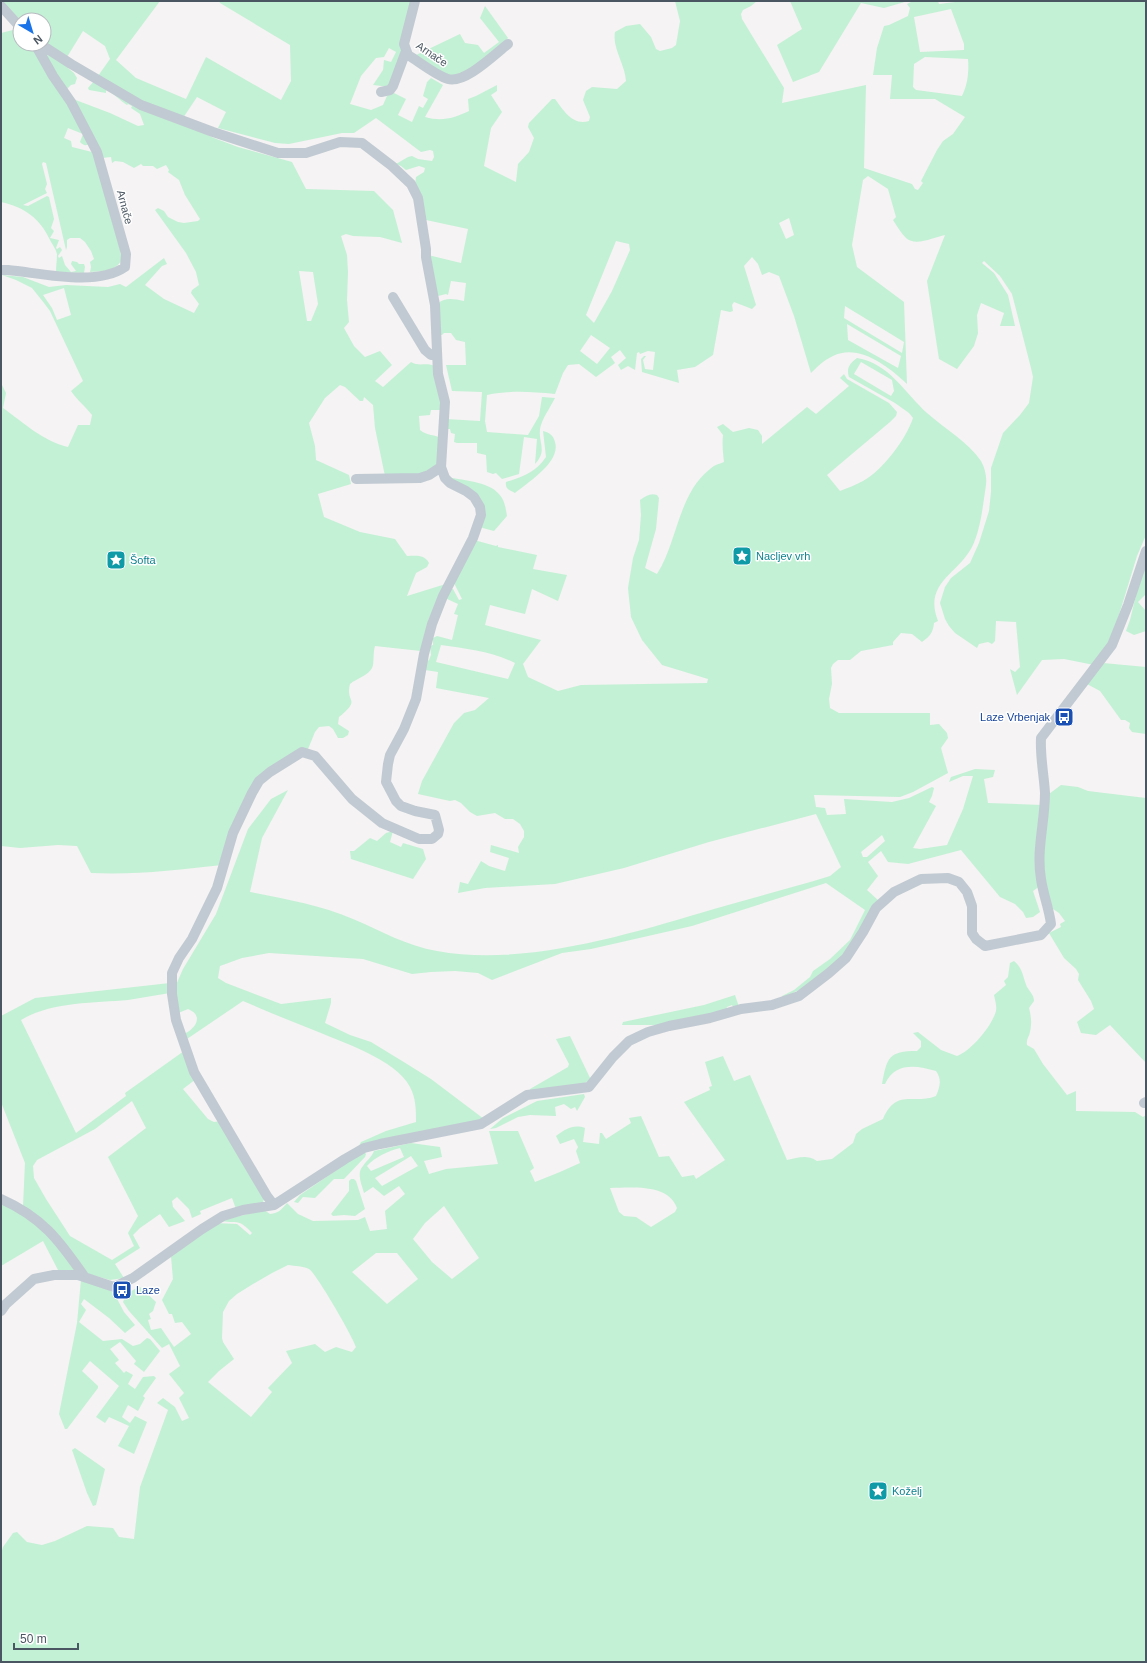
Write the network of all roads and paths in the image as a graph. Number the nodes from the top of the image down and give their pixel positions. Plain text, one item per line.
1 (415, 1) edge
2 (1, 6) edge
3 (12, 18) edge
4 (508, 44) dead end
5 (406, 51) junction
6 (40, 52) edge
7 (52, 52) edge
8 (381, 92) dead end
9 (1, 270) edge
10 (392, 297) dead end
11 (437, 355) junction
12 (441, 468) junction
13 (356, 479) dead end
14 (1146, 551) edge
15 (1, 1199) edge
16 (274, 1205) junction
17 (84, 1276) junction
18 (1, 1311) edge

1 - 5 street, Arnače
2 - 3 street
4 - 5 street, Arnače
5 - 8 street
6 - 9 street, Arnače
7 - 11 street
10 - 11 street
11 - 12 street
12 - 13 street
12 - 16 street
14 - 16 street
15 - 17 street
16 - 17 street
17 - 18 street

